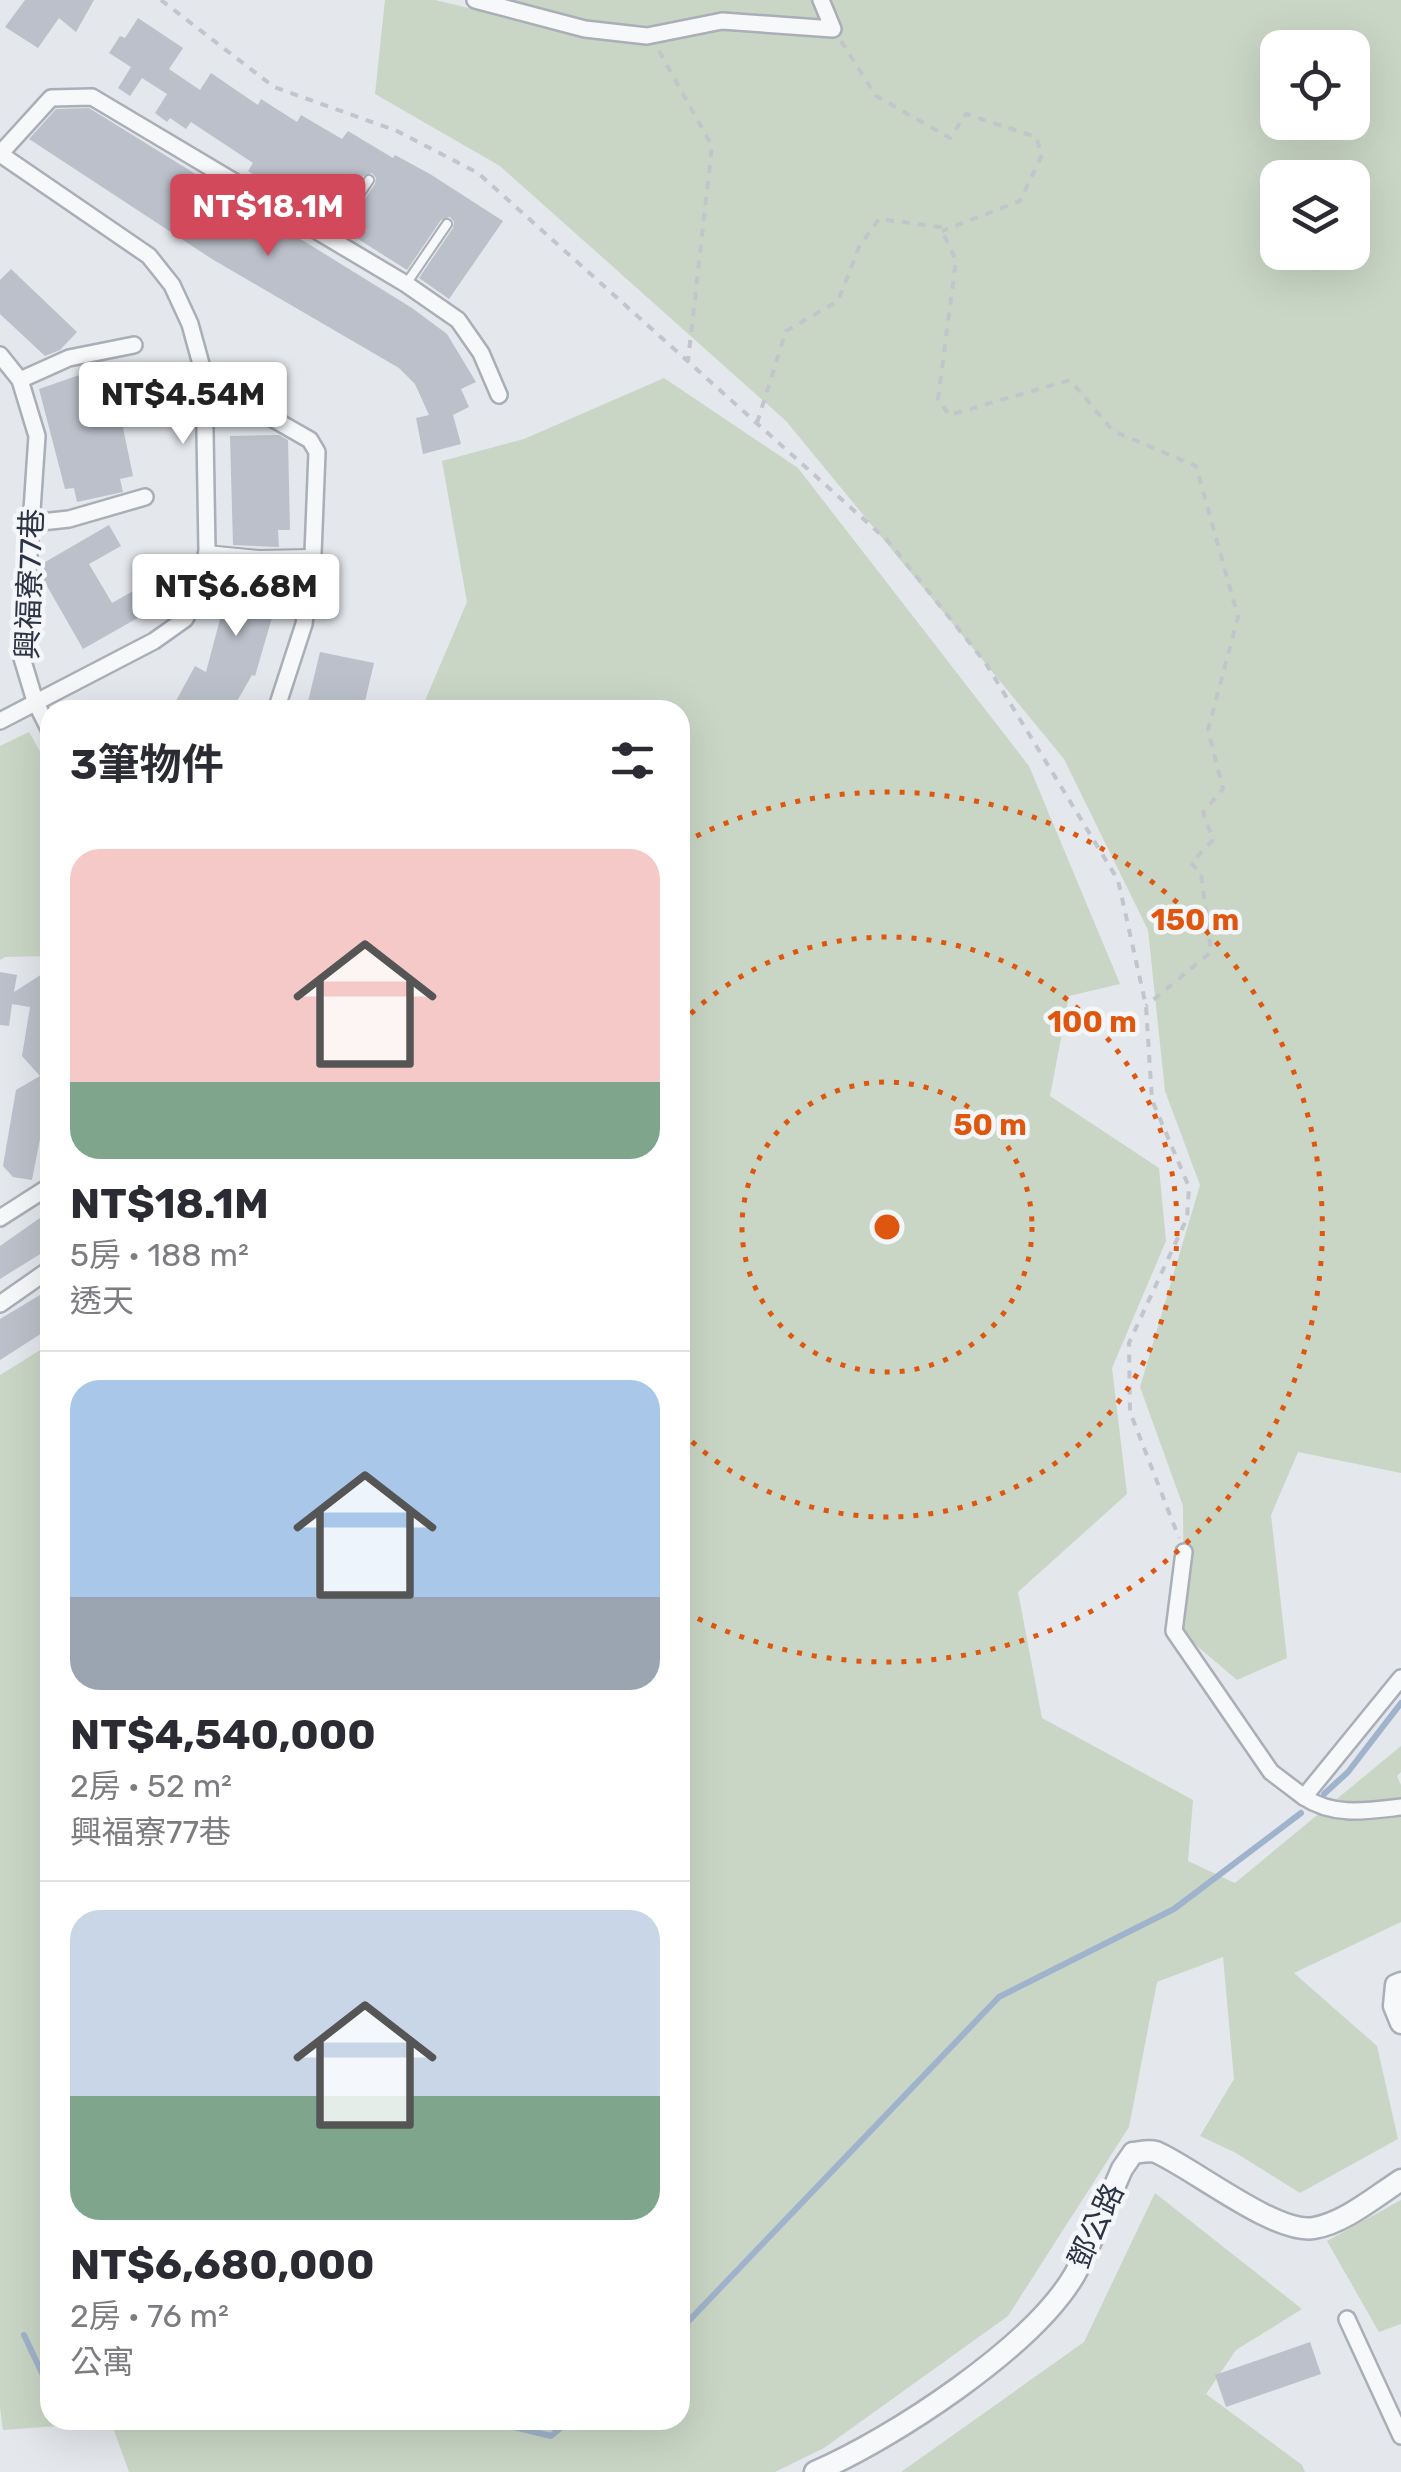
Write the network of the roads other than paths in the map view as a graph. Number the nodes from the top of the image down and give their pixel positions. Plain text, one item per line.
1 (476, 0) edge
2 (821, 0) edge
3 (0, 154) edge
4 (368, 180) dead end
5 (447, 224) dead end
6 (328, 240) junction
7 (406, 284) junction
8 (134, 345) dead end
9 (0, 354) edge
10 (20, 380) junction
11 (499, 396) dead end
12 (204, 414) junction
13 (145, 497) dead end
14 (32, 523) junction
15 (207, 550) junction
16 (313, 554) junction
17 (279, 700) edge
18 (35, 701) junction
19 (40, 711) edge
20 (0, 721) edge
21 (40, 1192) edge
22 (0, 1218) edge
23 (40, 1276) edge
24 (0, 1304) edge
25 (1184, 1552) road end
26 (1401, 1678) edge
27 (1304, 1797) junction
28 (1401, 1807) edge
29 (1401, 1983) edge
30 (1401, 2022) edge
31 (1401, 2180) edge
32 (1347, 2320) dead end
33 (1401, 2436) edge
34 (815, 2472) edge

1 - 2 street
3 - 6 street
3 - 12 street
4 - 6 lane
5 - 7 lane
6 - 7 street
7 - 11 street
8 - 10 street
9 - 10 street, 興福寮77巷
10 - 14 street, 興福寮77巷
12 - 15 street
12 - 16 street
13 - 14 street
14 - 18 street, 興福寮77巷
15 - 16 lane
15 - 18 street
16 - 17 street
18 - 19 street, 興福寮77巷
18 - 20 street
21 - 22 street
23 - 24 street
25 - 27 street
26 - 27 street
27 - 28 street
29 - 30 street
31 - 34 street, 鄧公路
32 - 33 street

